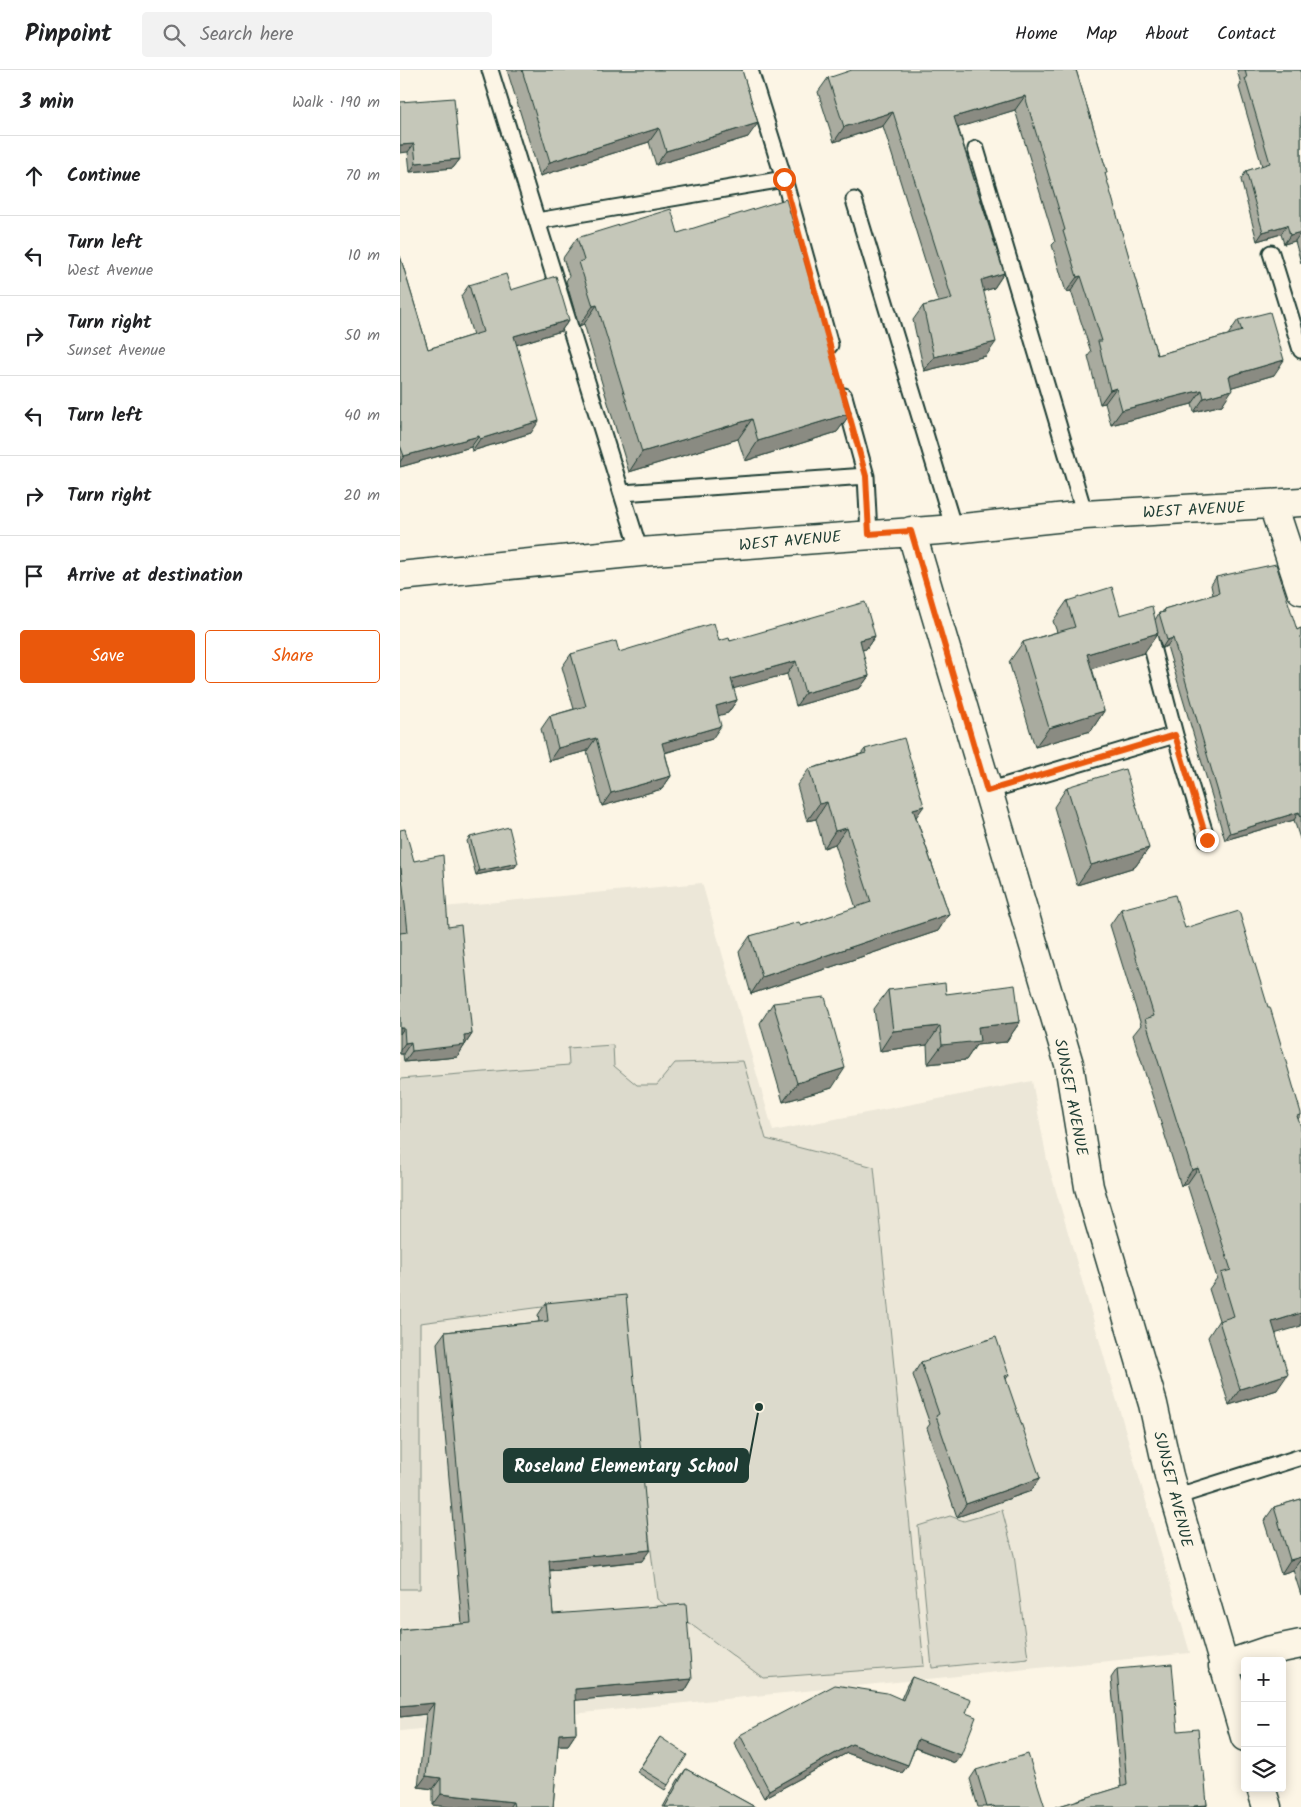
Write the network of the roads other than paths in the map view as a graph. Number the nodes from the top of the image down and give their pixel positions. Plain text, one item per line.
1 (490, 70) edge
2 (750, 70) edge
3 (976, 149) dead end
4 (784, 179) junction
5 (854, 200) dead end
6 (537, 221) junction
7 (1271, 253) dead end
8 (1301, 350) edge
9 (834, 361) edge
10 (840, 380) edge
11 (866, 476) junction
12 (622, 493) junction
13 (1301, 502) edge
14 (1273, 505) junction
15 (1085, 515) junction
16 (954, 529) junction
17 (911, 531) junction
18 (869, 534) junction
19 (640, 552) junction
20 (400, 576) edge
21 (1301, 590) edge
22 (1147, 628) edge
23 (1175, 735) junction
24 (987, 791) junction
25 (1207, 840) dead end
26 (1301, 1457) edge
27 (1175, 1497) junction
28 (1301, 1644) edge
29 (1223, 1666) junction
30 (1241, 1724) edge
31 (1262, 1792) edge
32 (1267, 1807) edge

1 - 6 lane
2 - 4 lane
3 - 15 lane
4 - 6 lane
4 - 9 lane
5 - 16 lane
6 - 12 lane
7 - 8 lane
10 - 11 lane
11 - 12 lane
11 - 18 lane
12 - 19 lane
13 - 14 street, WEST AVENUE
14 - 15 street, WEST AVENUE
14 - 21 street
15 - 16 street, WEST AVENUE
16 - 17 street, WEST AVENUE
17 - 18 street, WEST AVENUE
17 - 24 street, SUNSET AVENUE
18 - 19 street, WEST AVENUE
19 - 20 street, WEST AVENUE
22 - 23 lane
23 - 24 lane
23 - 25 lane
24 - 27 street, SUNSET AVENUE
26 - 27 lane
27 - 29 street, SUNSET AVENUE
28 - 29 street
29 - 30 street, SUNSET AVENUE
31 - 32 street

